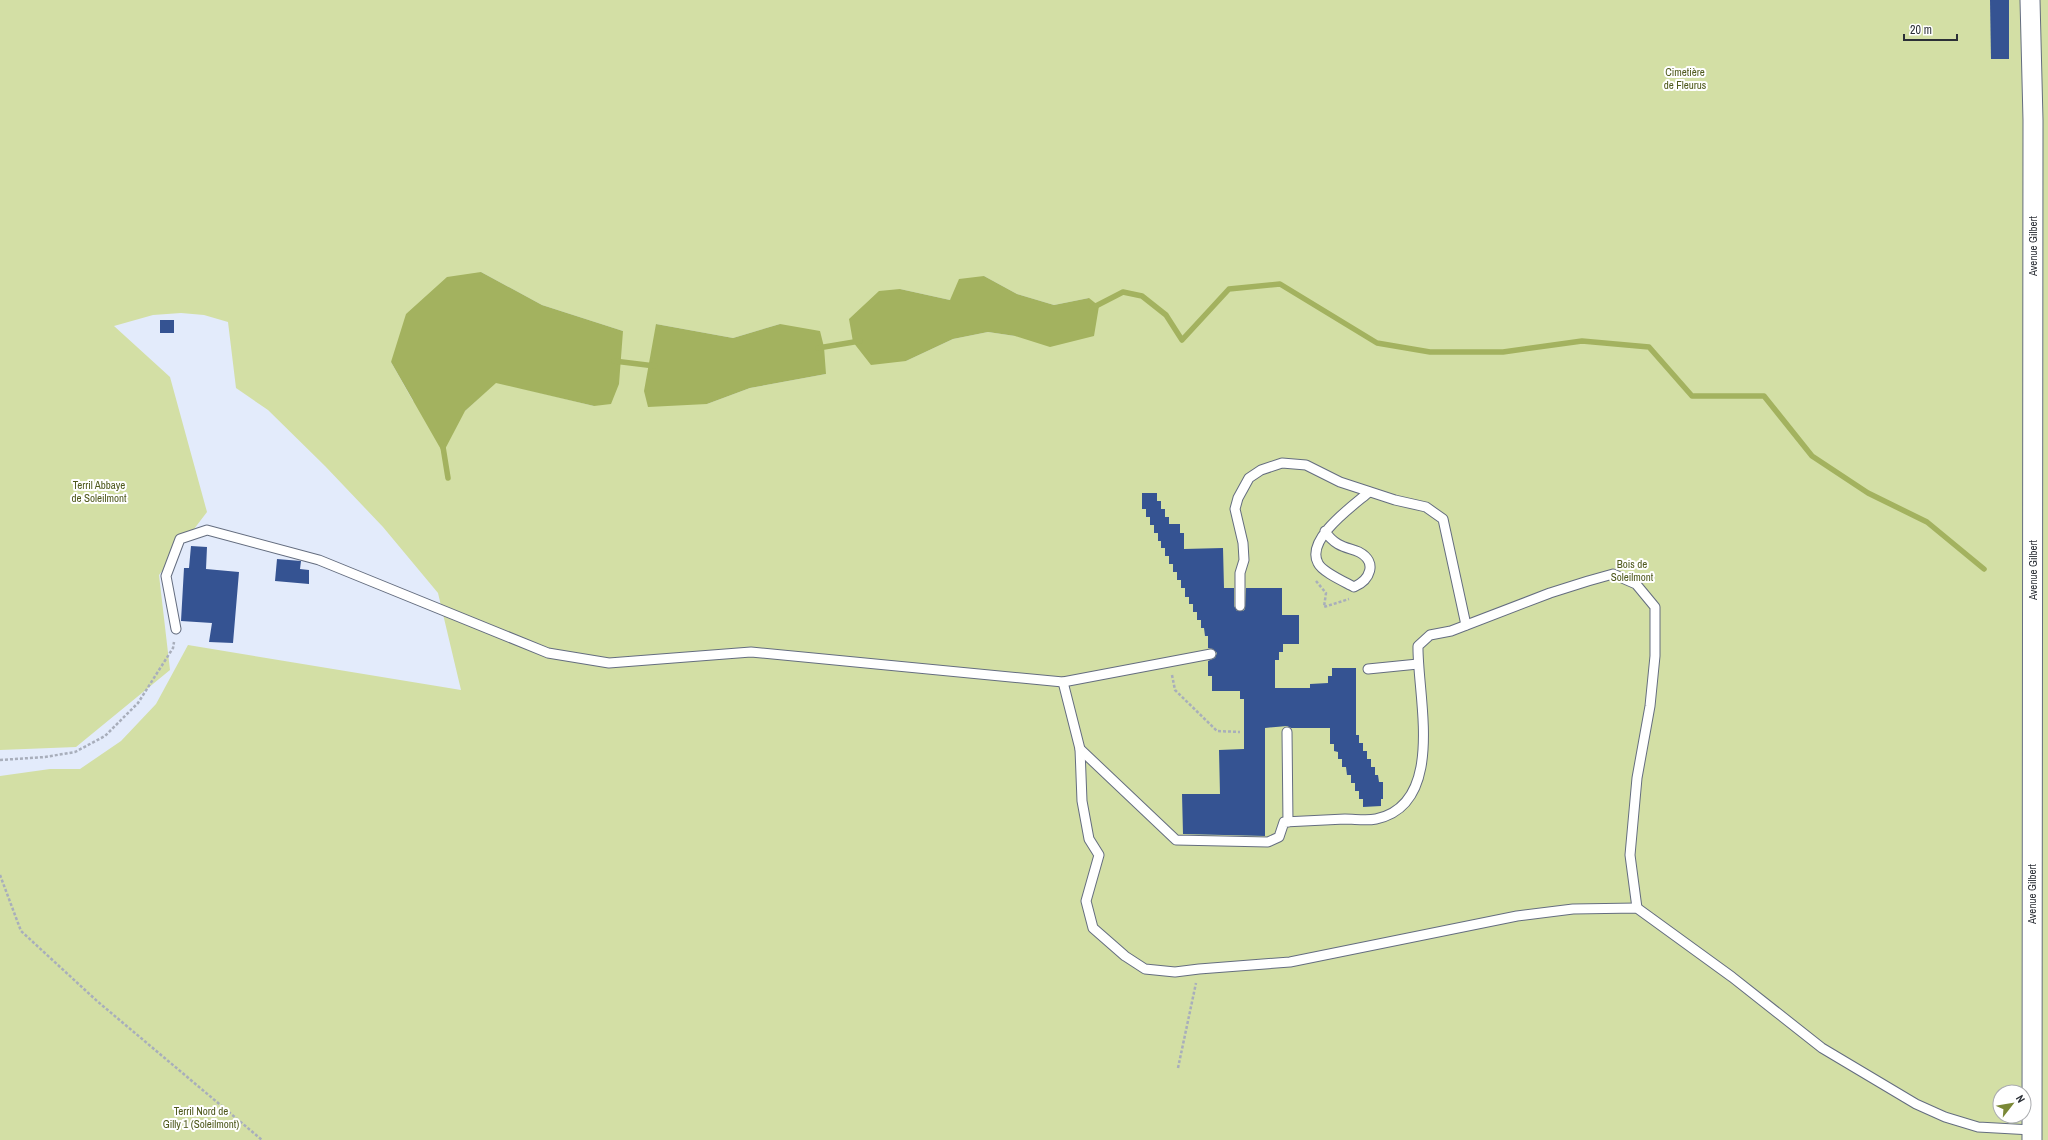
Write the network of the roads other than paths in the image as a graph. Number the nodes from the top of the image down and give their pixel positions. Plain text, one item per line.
1 (2030, 0) edge
2 (1369, 492) junction
3 (1325, 531) junction
4 (1240, 606) dead end
5 (1466, 625) junction
6 (176, 628) road end
7 (1211, 654) dead end
8 (1418, 664) junction
9 (1368, 669) dead end
10 (1063, 682) junction
11 (1287, 732) dead end
12 (1080, 749) junction
13 (1288, 822) junction
14 (1637, 908) junction
15 (2032, 1135) edge

1 - 15 street, Avenue Gilbert
2 - 3 lane
2 - 4 lane
2 - 5 lane
3 - 3 lane
5 - 8 lane
5 - 14 lane
6 - 10 lane
7 - 10 lane
8 - 9 lane
8 - 13 lane
10 - 12 lane
11 - 13 lane
12 - 13 lane
12 - 14 lane
14 - 15 lane

